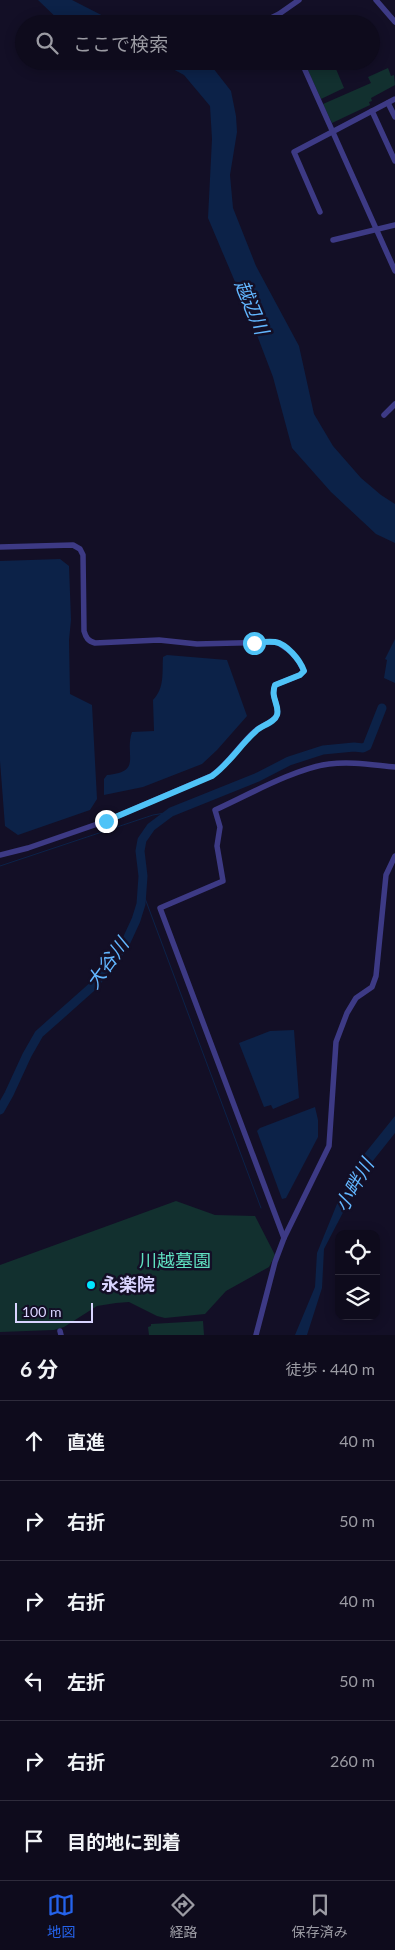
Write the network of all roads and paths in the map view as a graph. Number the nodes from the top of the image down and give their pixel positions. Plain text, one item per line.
1 (299, 0) edge
2 (376, 0) edge
3 (277, 15) edge
4 (395, 22) edge
5 (305, 70) edge
6 (395, 99) edge
7 (388, 103) junction
8 (372, 111) junction
9 (395, 117) edge
10 (333, 132) junction
11 (395, 162) edge
12 (320, 212) dead end
13 (395, 225) edge
14 (378, 230) junction
15 (333, 240) dead end
16 (395, 271) edge
17 (395, 404) edge
18 (384, 415) dead end
19 (0, 548) edge
20 (395, 767) edge
21 (0, 855) edge
22 (395, 856) edge
23 (284, 1238) junction
24 (256, 1335) edge

1 - 3 street
2 - 4 street
5 - 10 street
6 - 7 street
7 - 8 street
7 - 9 street
8 - 10 street
8 - 11 street
10 - 12 street
10 - 14 street
13 - 14 street
14 - 15 street
14 - 16 street
17 - 18 street
19 - 21 street
20 - 23 street
22 - 23 street
23 - 24 street

